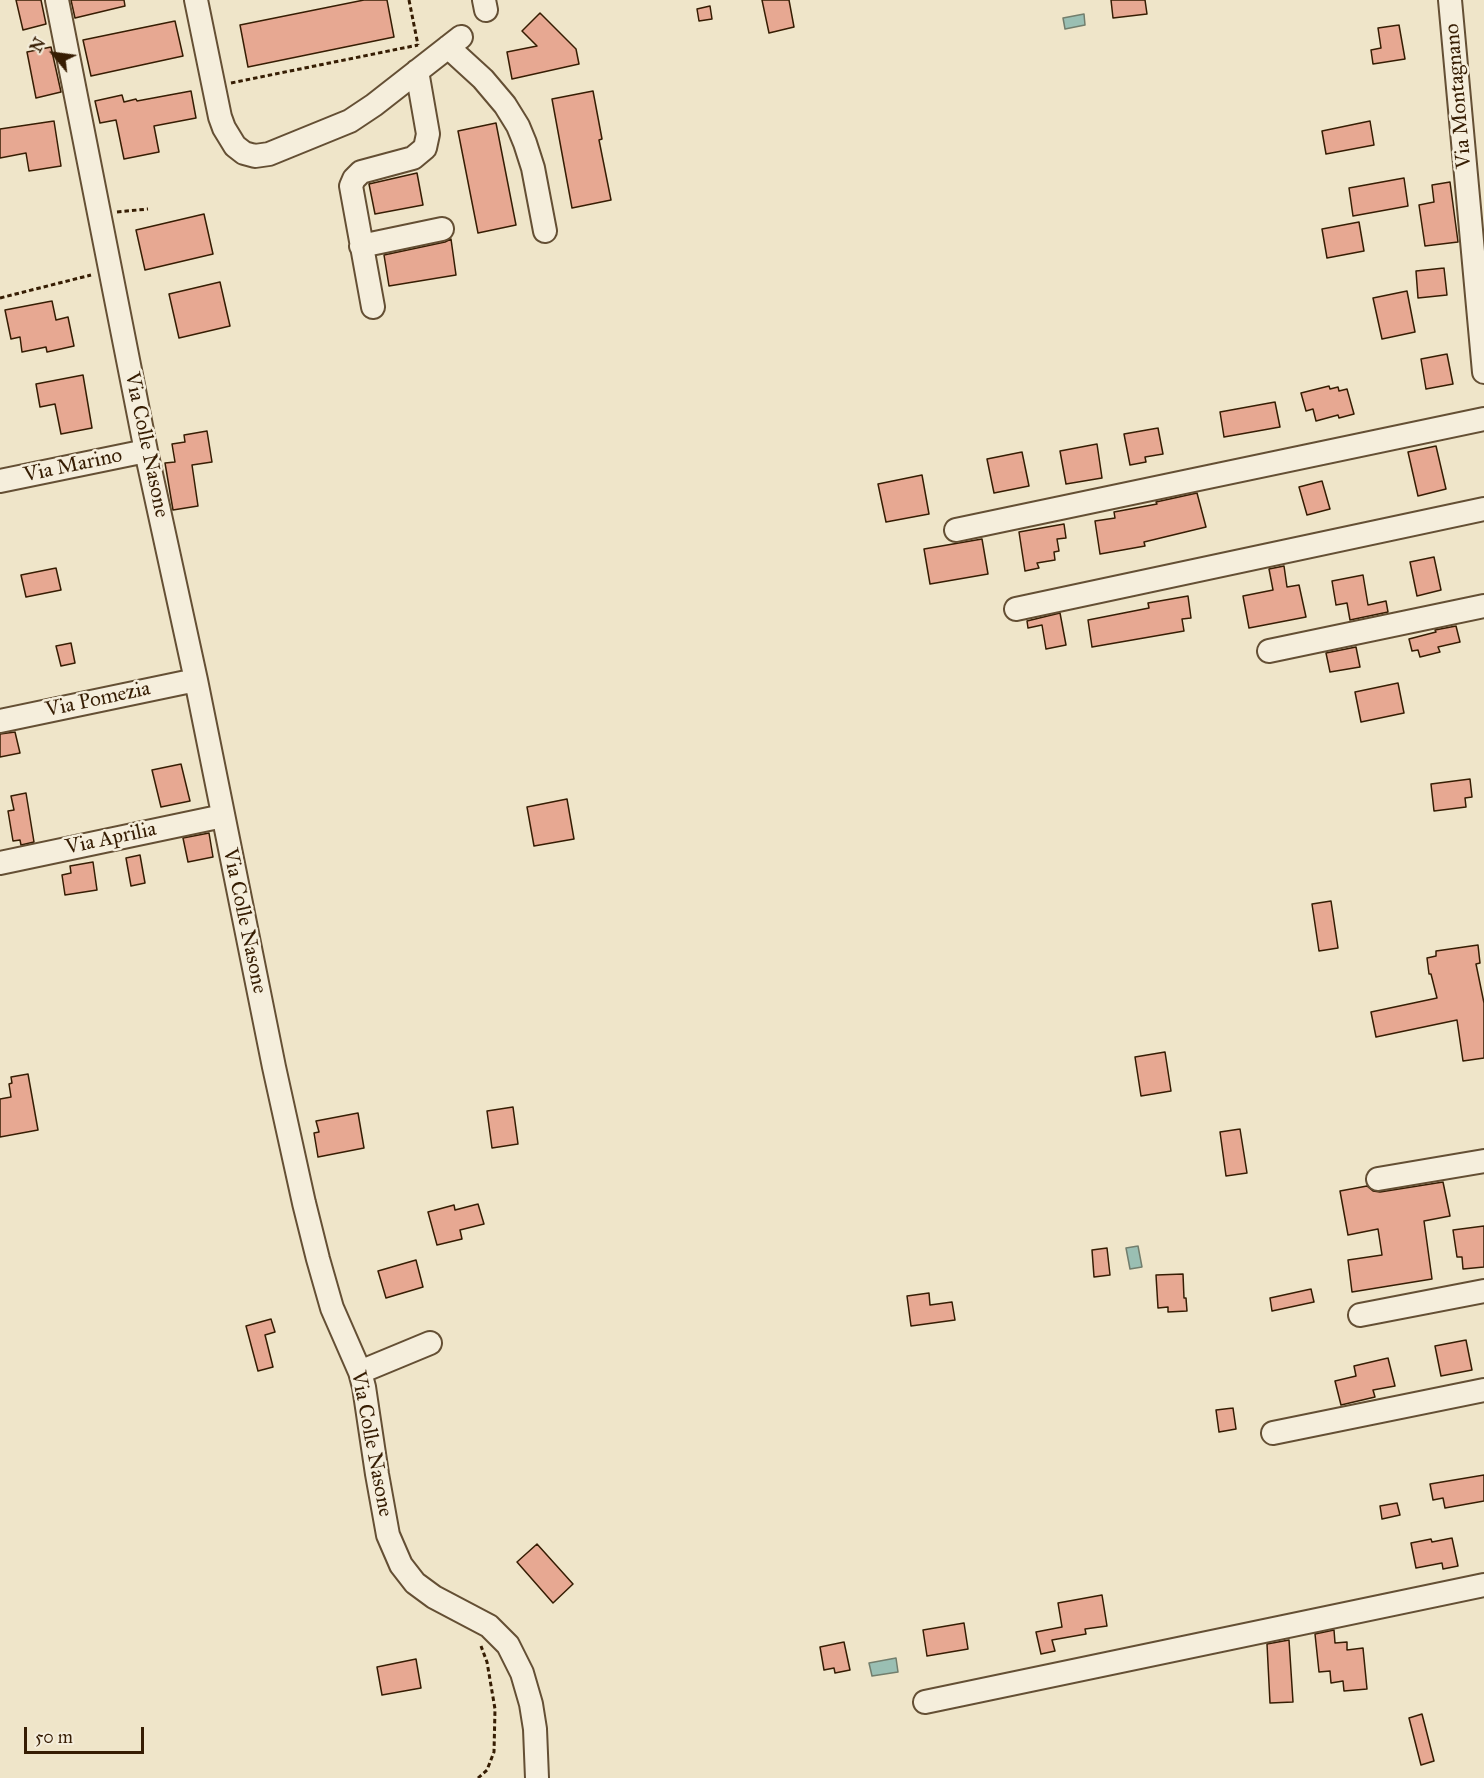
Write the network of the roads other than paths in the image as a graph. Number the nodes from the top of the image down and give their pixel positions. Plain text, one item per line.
1 (57, 0) edge
2 (196, 0) edge
3 (1450, 0) edge
4 (417, 71) junction
5 (442, 229) dead end
6 (545, 231) dead end
7 (361, 246) junction
8 (373, 307) dead end
9 (1484, 372) edge
10 (1484, 419) edge
11 (146, 451) junction
12 (0, 481) edge
13 (1484, 509) edge
14 (956, 530) dead end
15 (1484, 606) edge
16 (1016, 609) dead end
17 (1269, 651) dead end
18 (196, 680) junction
19 (0, 721) edge
20 (223, 816) junction
21 (0, 863) edge
22 (1484, 1161) edge
23 (1378, 1179) dead end
24 (1484, 1291) edge
25 (1360, 1315) dead end
26 (430, 1343) dead end
27 (360, 1372) junction
28 (1484, 1390) edge
29 (1273, 1433) dead end
30 (1484, 1585) edge
31 (925, 1702) dead end
32 (537, 1778) edge

1 - 11 street, Via Colle Nasone
2 - 4 street
3 - 9 street, Via Montagnano
4 - 6 street
4 - 7 street
5 - 7 street
7 - 8 street
10 - 14 street
11 - 12 street, Via Marino
11 - 18 street, Via Colle Nasone
13 - 16 street
15 - 17 street
18 - 19 street, Via Pomezia
18 - 20 street, Via Colle Nasone
20 - 21 street, Via Aprilia
20 - 27 street, Via Colle Nasone
22 - 23 street
24 - 25 street
26 - 27 street
27 - 32 street, Via Colle Nasone
28 - 29 street
30 - 31 street

